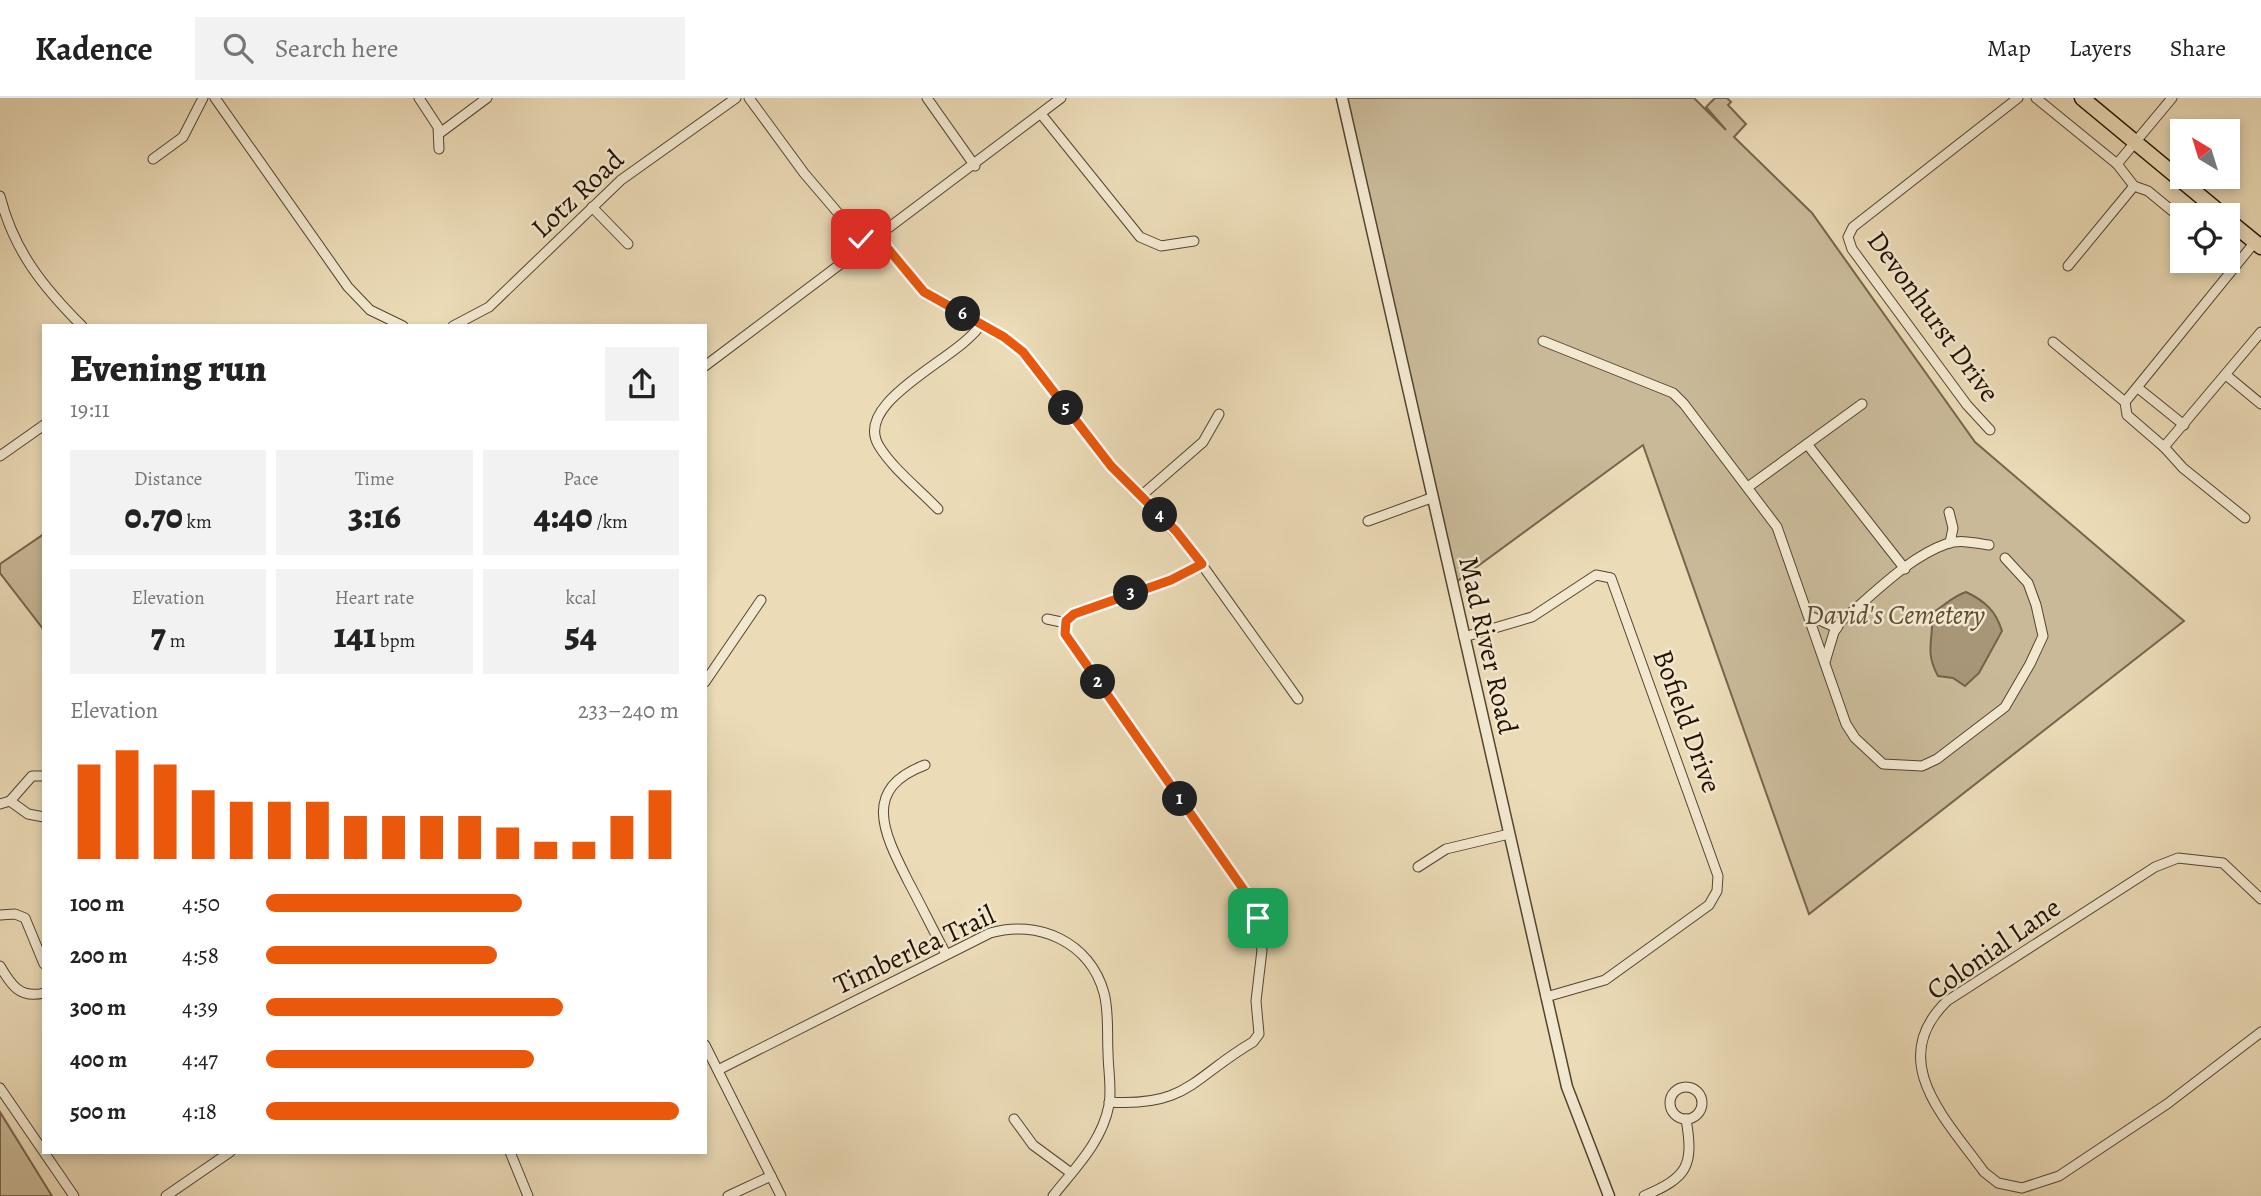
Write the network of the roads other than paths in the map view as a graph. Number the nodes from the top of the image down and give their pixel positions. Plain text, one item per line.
1 (203, 98) edge
2 (215, 98) edge
3 (419, 98) edge
4 (487, 98) edge
5 (736, 98) edge
6 (749, 98) edge
7 (927, 98) edge
8 (1061, 98) edge
9 (1342, 98) edge
10 (2018, 98) edge
11 (2036, 98) edge
12 (2082, 98) edge
13 (2172, 98) edge
14 (1041, 114) junction
15 (440, 133) junction
16 (2135, 142) junction
17 (439, 149) dead end
18 (153, 159) dead end
19 (2116, 164) junction
20 (975, 166) junction
21 (2134, 186) junction
22 (0, 196) edge
23 (2209, 203) edge
24 (592, 207) junction
25 (2170, 209) edge
26 (2240, 229) edge
27 (879, 238) junction
28 (1194, 241) dead end
29 (628, 244) dead end
30 (2258, 245) edge
31 (867, 247) junction
32 (2240, 262) edge
33 (2068, 266) dead end
34 (2231, 273) edge
35 (80, 324) edge
36 (398, 324) edge
37 (457, 324) edge
38 (981, 324) junction
39 (2261, 332) edge
40 (1543, 341) dead end
41 (2053, 342) dead end
42 (707, 365) edge
43 (2226, 375) junction
44 (2138, 388) junction
45 (2125, 402) junction
46 (1862, 404) dead end
47 (2261, 404) edge
48 (1219, 414) dead end
49 (2183, 425) junction
50 (42, 426) edge
51 (1990, 430) dead end
52 (1807, 444) junction
53 (2164, 447) junction
54 (0, 456) edge
55 (1748, 488) junction
56 (1141, 496) junction
57 (1431, 498) junction
58 (938, 509) dead end
59 (1949, 512) dead end
60 (2245, 519) dead end
61 (1368, 521) dead end
62 (1950, 543) junction
63 (1989, 545) dead end
64 (2005, 558) dead end
65 (1202, 564) junction
66 (1905, 569) junction
67 (761, 600) dead end
68 (1810, 616) junction
69 (1048, 619) dead end
70 (1066, 623) junction
71 (1837, 628) junction
72 (1464, 637) junction
73 (1825, 662) junction
74 (707, 679) edge
75 (1298, 699) dead end
76 (925, 765) dead end
77 (42, 776) edge
78 (10, 801) junction
79 (0, 804) edge
80 (42, 817) edge
81 (1509, 834) junction
82 (1418, 867) dead end
83 (2261, 899) edge
84 (0, 915) edge
85 (946, 954) junction
86 (42, 959) edge
87 (0, 966) edge
88 (42, 993) edge
89 (1546, 997) junction
90 (2261, 1032) edge
91 (707, 1049) edge
92 (718, 1070) junction
93 (0, 1088) edge
94 (1109, 1102) junction
95 (1014, 1119) dead end
96 (1686, 1119) dead end
97 (42, 1149) edge
98 (45, 1154) edge
99 (227, 1154) edge
100 (511, 1154) edge
101 (1071, 1173) junction
102 (771, 1176) junction
103 (74, 1196) edge
104 (166, 1196) edge
105 (528, 1196) edge
106 (728, 1196) edge
107 (781, 1196) edge
108 (1054, 1196) edge
109 (1609, 1196) edge
110 (1644, 1196) edge

1 - 18 street
2 - 36 street
3 - 15 street
4 - 15 street
5 - 24 street, Lotz Road
6 - 31 street
7 - 20 street
8 - 14 street
9 - 57 street, Mad River Road
10 - 51 street, Devonhurst Drive
11 - 19 street
12 - 16 main road
13 - 16 street
14 - 20 street
14 - 28 street
15 - 17 street
16 - 19 street
16 - 23 main road
19 - 21 street
20 - 27 street
21 - 25 street
21 - 33 street
22 - 35 street
24 - 29 street
24 - 37 street, Lotz Road
26 - 30 main road
27 - 31 street
27 - 38 street
30 - 32 street
31 - 42 street
34 - 44 street
38 - 56 street
38 - 58 street
39 - 43 street
40 - 55 street
41 - 45 street
43 - 47 street
43 - 49 street
44 - 45 street
44 - 49 street
45 - 53 street
46 - 52 street
48 - 56 street
49 - 53 street
50 - 54 street
52 - 55 street
52 - 66 street
53 - 60 street
55 - 68 street
56 - 65 street
57 - 61 street
57 - 72 street, Mad River Road
59 - 62 street
62 - 63 street
62 - 66 street
64 - 73 street
65 - 70 street
65 - 75 street
66 - 71 street
67 - 74 street
68 - 71 street
68 - 73 street
69 - 70 street
70 - 94 street
71 - 73 street
72 - 81 street, Mad River Road
72 - 89 street, Bofield Drive
76 - 85 street
77 - 78 street
78 - 79 street
78 - 80 street
81 - 82 street
81 - 89 street, Mad River Road
83 - 90 street, Colonial Lane
84 - 86 street
85 - 92 street, Timberlea Trail
85 - 94 street, Timberlea Trail
87 - 88 street
89 - 109 street, Mad River Road
91 - 92 street
92 - 102 street
93 - 97 street
94 - 101 street, Timberlea Trail
95 - 101 street
96 - 110 street
98 - 103 street
99 - 104 street
100 - 105 street
101 - 108 street, Timberlea Trail
102 - 106 street
102 - 107 street

